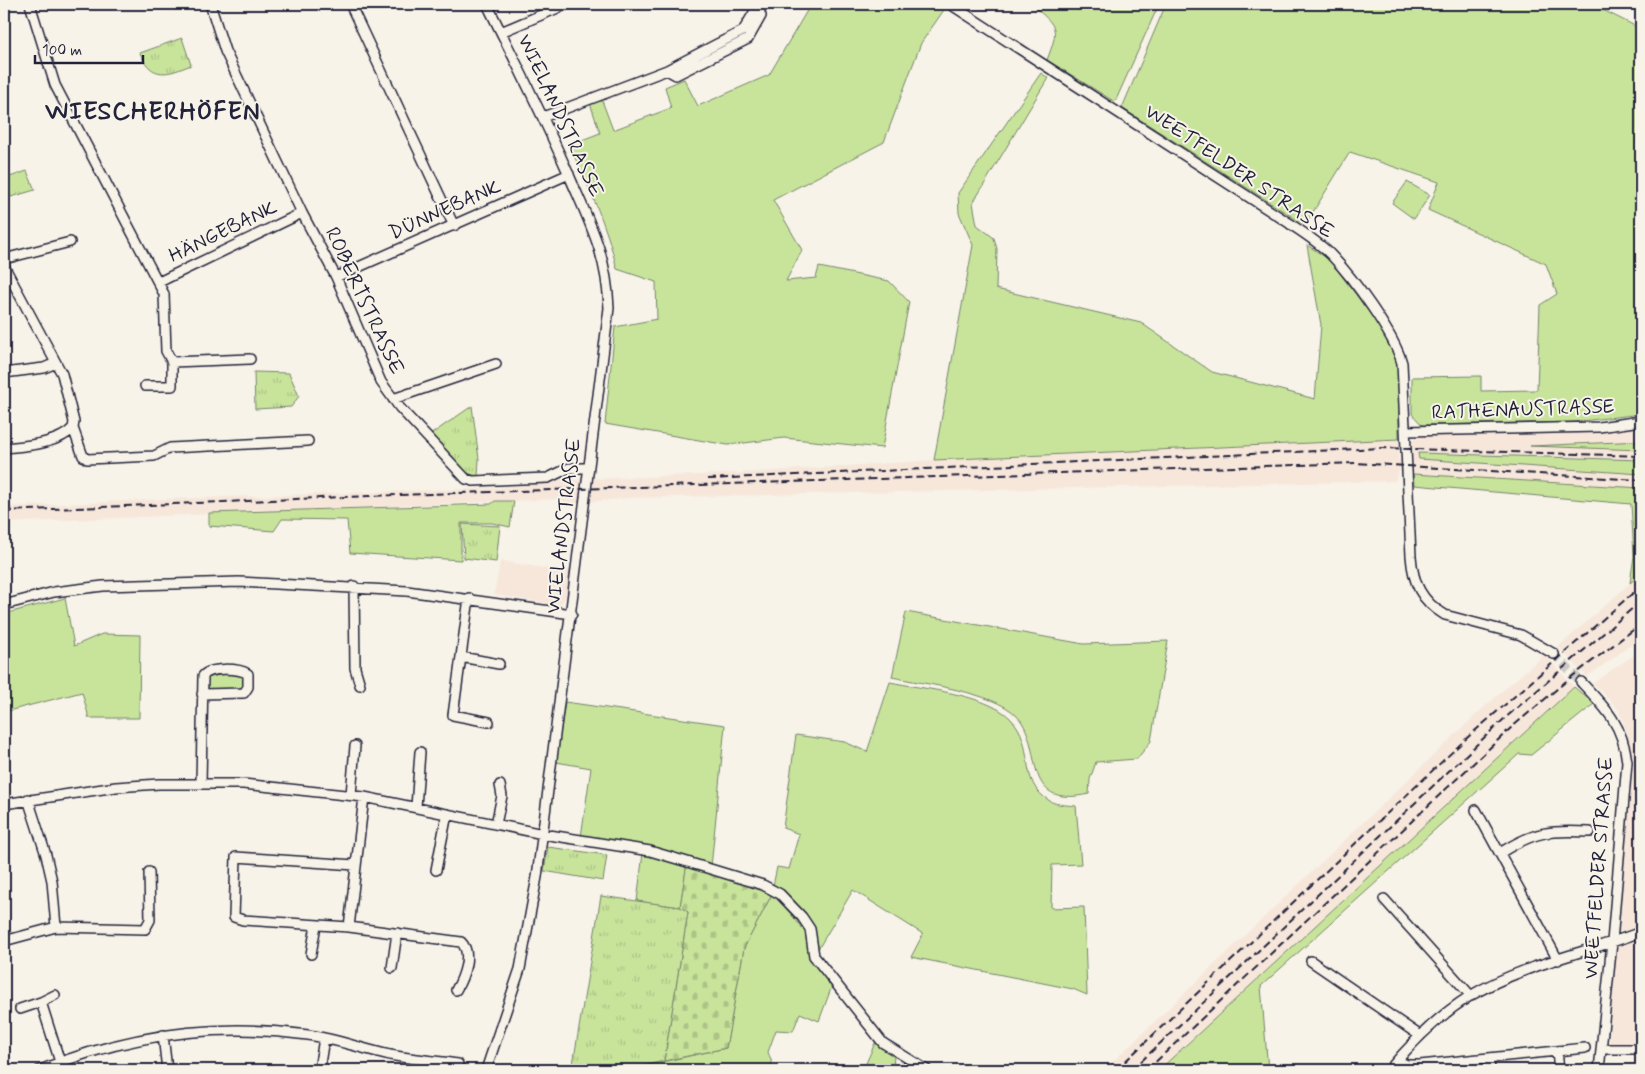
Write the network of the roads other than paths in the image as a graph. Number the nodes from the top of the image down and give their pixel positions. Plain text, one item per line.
1 (30, 4) edge
2 (210, 4) edge
3 (350, 4) edge
4 (487, 4) edge
5 (567, 4) edge
6 (950, 4) edge
7 (758, 5) edge
8 (501, 32) junction
9 (543, 117) junction
10 (569, 174) junction
11 (302, 213) junction
12 (454, 226) junction
13 (70, 242) dead end
14 (4, 259) edge
15 (4, 266) edge
16 (336, 277) junction
17 (159, 282) junction
18 (250, 359) dead end
19 (172, 362) junction
20 (56, 363) junction
21 (496, 364) dead end
22 (4, 373) edge
23 (145, 386) dead end
24 (393, 399) junction
25 (1641, 421) edge
26 (73, 428) junction
27 (1406, 431) junction
28 (308, 442) dead end
29 (4, 448) edge
30 (588, 468) junction
31 (354, 586) junction
32 (469, 598) junction
33 (4, 605) edge
34 (572, 614) junction
35 (1554, 654) tunnel mouth
36 (461, 658) junction
37 (499, 664) dead end
38 (1581, 682) tunnel mouth
39 (360, 685) dead end
40 (202, 694) junction
41 (489, 722) dead end
42 (355, 746) dead end
43 (420, 752) dead end
44 (201, 784) junction
45 (500, 785) dead end
46 (351, 795) junction
47 (364, 797) junction
48 (28, 799) junction
49 (4, 804) edge
50 (416, 807) junction
51 (1476, 810) dead end
52 (448, 814) junction
53 (496, 824) junction
54 (1590, 832) dead end
55 (543, 834) junction
56 (1500, 853) junction
57 (355, 865) junction
58 (436, 870) dead end
59 (149, 872) dead end
60 (1384, 899) dead end
61 (316, 925) junction
62 (56, 927) junction
63 (349, 927) junction
64 (397, 932) junction
65 (1641, 932) edge
66 (4, 940) edge
67 (1612, 942) junction
68 (311, 954) dead end
69 (1558, 960) junction
70 (1311, 962) dead end
71 (392, 968) dead end
72 (456, 990) dead end
73 (55, 995) dead end
74 (1471, 996) junction
75 (41, 1002) junction
76 (20, 1009) dead end
77 (1419, 1035) junction
78 (163, 1036) junction
79 (324, 1038) junction
80 (1585, 1048) dead end
81 (1601, 1049) junction
82 (1641, 1049) edge
83 (1558, 1051) junction
84 (1489, 1058) junction
85 (1397, 1061) junction
86 (60, 1062) junction
87 (458, 1064) dead end
88 (1420, 1068) edge
89 (40, 1070) edge
90 (167, 1070) edge
91 (319, 1070) edge
92 (486, 1070) edge
93 (927, 1070) edge
94 (1389, 1070) edge
95 (1490, 1070) edge
96 (1559, 1070) edge
97 (1599, 1070) edge

1 - 17 street
2 - 11 street, ROBERTSTRASSE
3 - 12 street
4 - 8 street, WIELANDSTRASSE
5 - 8 street
6 - 27 street, WEETFELDER STRASSE
7 - 9 street
8 - 9 street, WIELANDSTRASSE
9 - 10 street, WIELANDSTRASSE
10 - 12 street, DÜNNEBANK
10 - 30 street, WIELANDSTRASSE
11 - 16 street, ROBERTSTRASSE
11 - 17 street, HÄNGEBANK
12 - 16 street, DÜNNEBANK
13 - 14 street
15 - 20 street
16 - 24 street, ROBERTSTRASSE
17 - 19 street
18 - 19 street
19 - 23 street
20 - 22 street
20 - 26 street
21 - 24 street
24 - 30 street, ROBERTSTRASSE
25 - 27 street, RATHENAUSTRASSE
26 - 28 street
26 - 29 street
27 - 35 street, WEETFELDER STRASSE
30 - 34 street, WIELANDSTRASSE
31 - 32 street
31 - 33 street
31 - 39 street
32 - 34 street
32 - 36 street
34 - 55 street, WIELANDSTRASSE
36 - 37 street
36 - 41 street
38 - 67 street, WEETFELDER STRASSE
40 - 40 street
40 - 44 street
42 - 46 street
43 - 50 street
44 - 46 street
44 - 48 street
45 - 53 street
46 - 47 street
47 - 50 street
47 - 57 street
48 - 49 street
48 - 62 street
50 - 52 street
51 - 56 street
52 - 53 street
52 - 58 street
53 - 55 street
54 - 56 street
55 - 92 street, WIELANDSTRASSE
55 - 93 street
56 - 69 street
57 - 61 street
57 - 63 street
59 - 62 street
60 - 74 street
61 - 63 street
61 - 68 street
62 - 66 street
63 - 64 street
64 - 71 street
64 - 72 street
65 - 67 street
67 - 69 street
67 - 81 street, WEETFELDER STRASSE
69 - 74 street
70 - 77 street
73 - 75 street
74 - 77 street
75 - 76 street
75 - 86 street
77 - 85 street
78 - 79 street
78 - 86 street
78 - 90 street
79 - 87 street
79 - 91 street
80 - 83 street
81 - 82 street
81 - 97 street, WEETFELDER STRASSE
83 - 84 street
83 - 96 street
84 - 88 street
84 - 95 street
85 - 88 street
85 - 94 street
86 - 89 street

